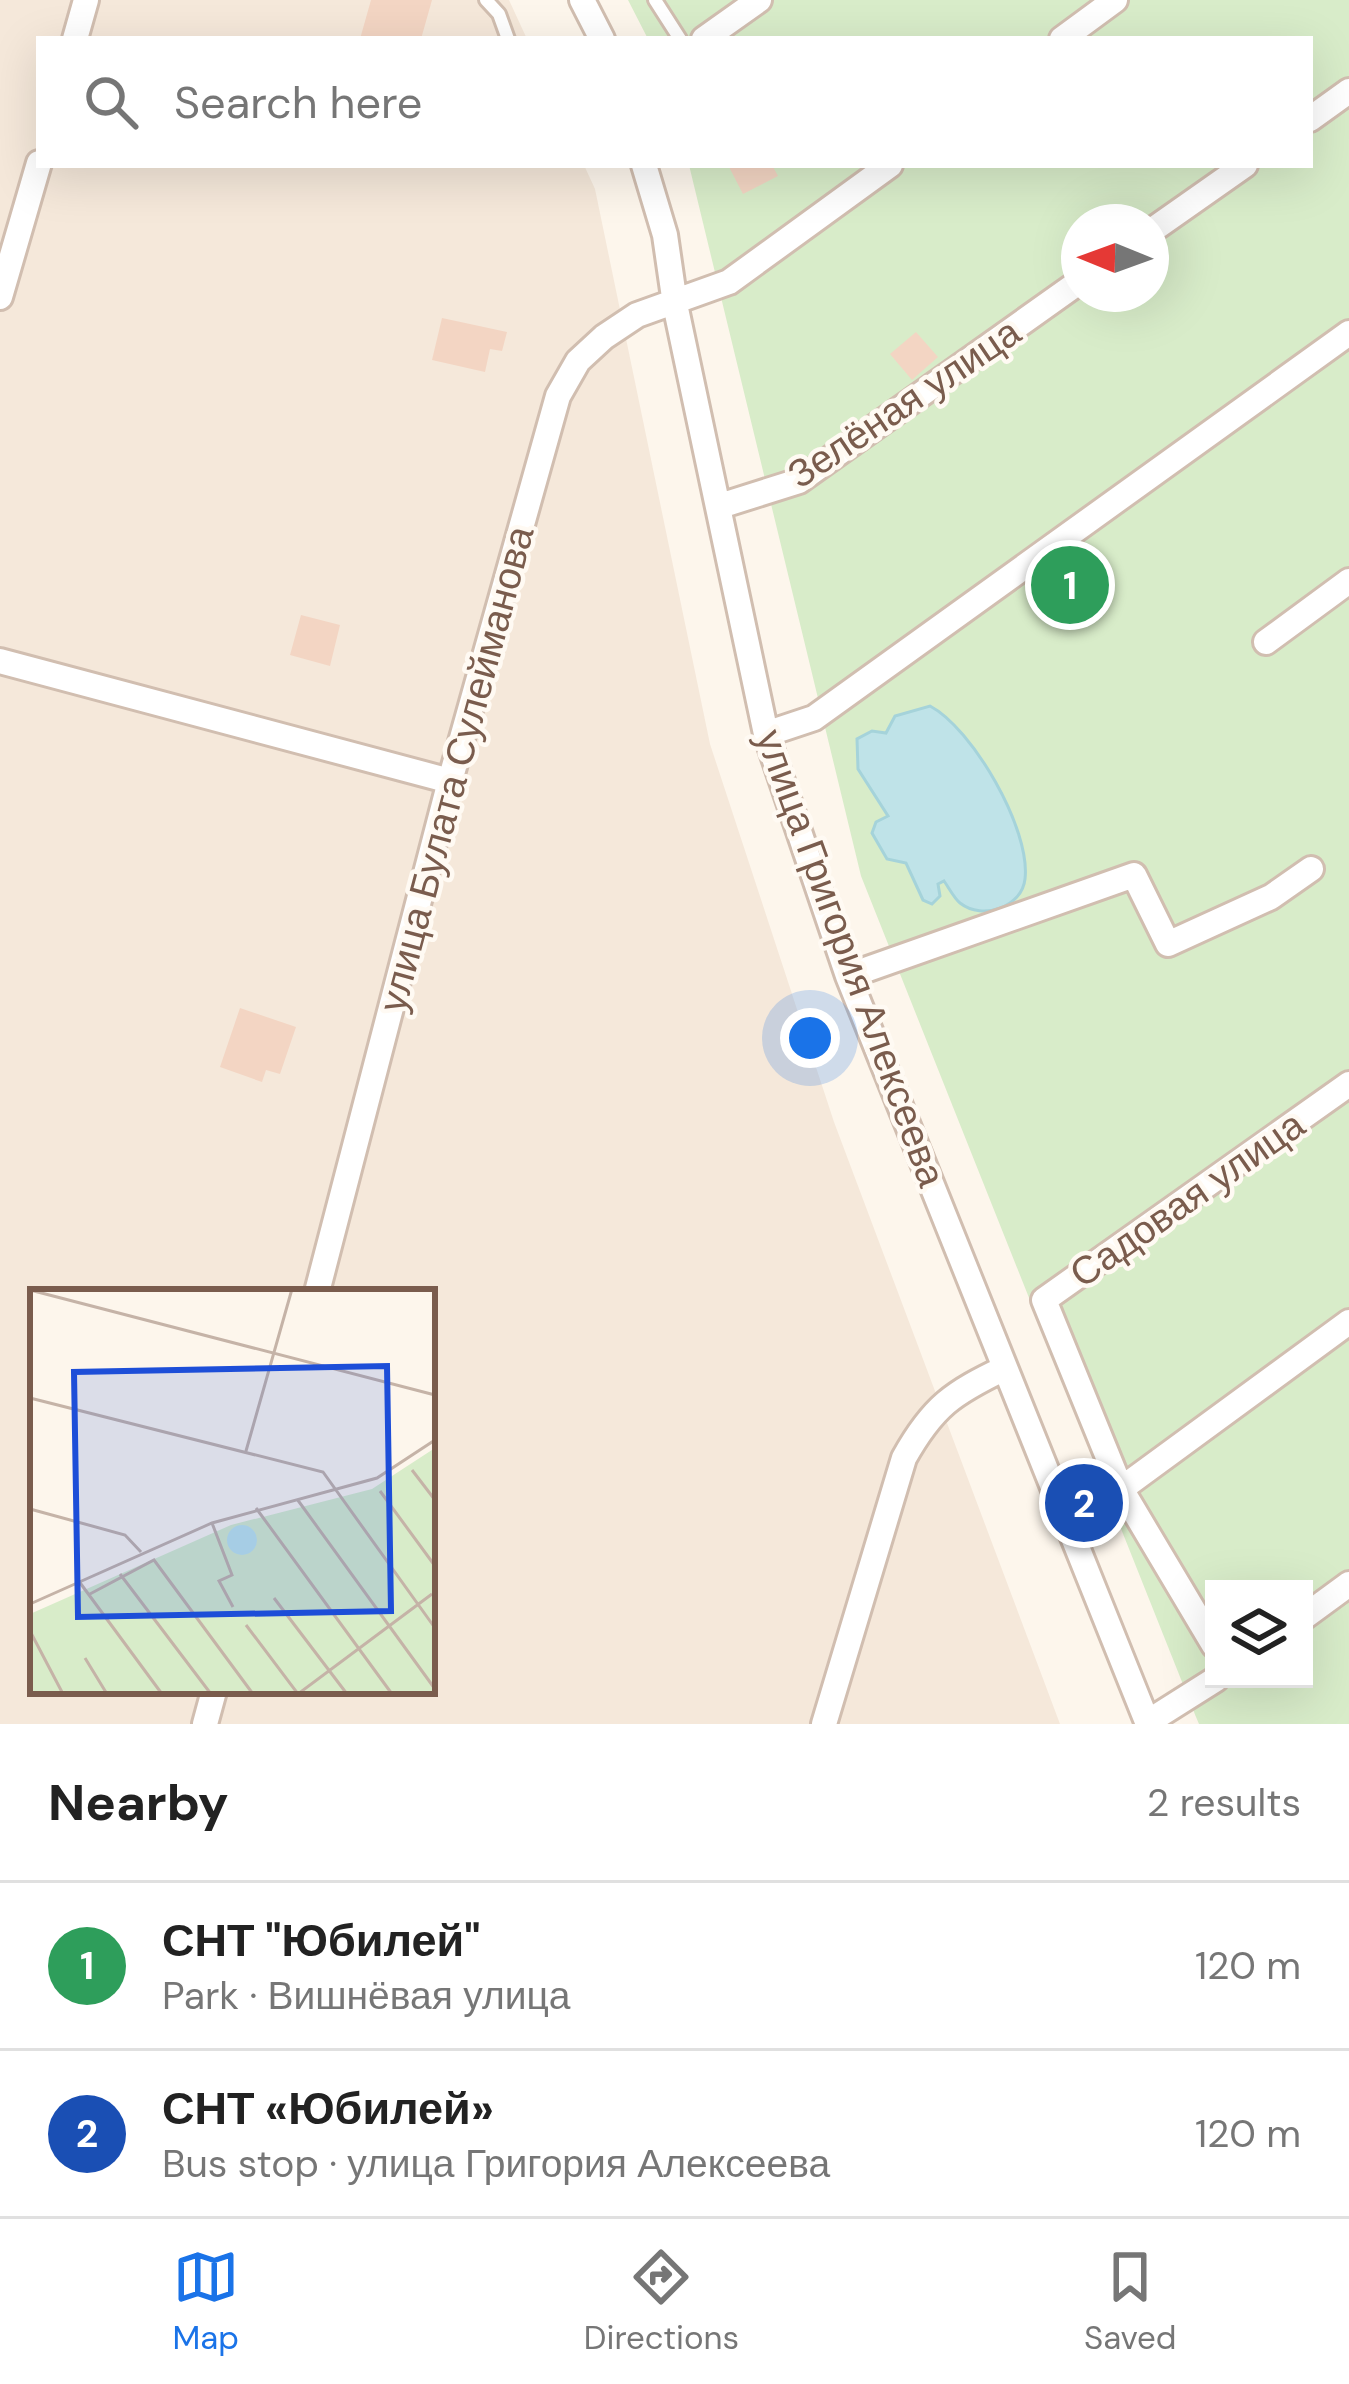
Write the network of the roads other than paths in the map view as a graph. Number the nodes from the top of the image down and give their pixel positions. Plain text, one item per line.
1 (86, 0) edge
2 (487, 0) edge
3 (582, 0) edge
4 (655, 0) edge
5 (758, 0) edge
6 (1115, 0) edge
7 (76, 36) edge
8 (507, 36) edge
9 (600, 36) edge
10 (678, 36) edge
11 (708, 36) edge
12 (1066, 36) edge
13 (1349, 91) edge
14 (1313, 117) edge
15 (38, 168) edge
16 (645, 168) edge
17 (886, 168) edge
18 (1241, 168) edge
19 (1169, 218) edge
20 (1061, 295) edge
21 (0, 297) edge
22 (675, 304) junction
23 (1349, 332) edge
24 (720, 506) junction
25 (1349, 581) edge
26 (1267, 641) dead end
27 (0, 662) edge
28 (766, 734) junction
29 (450, 781) junction
30 (1311, 869) dead end
31 (848, 976) junction
32 (1349, 1084) edge
33 (318, 1289) edge
34 (1349, 1322) edge
35 (1006, 1368) junction
36 (1121, 1489) junction
37 (1349, 1584) edge
38 (1313, 1610) edge
39 (1205, 1630) edge
40 (1205, 1686) edge
41 (213, 1694) edge
42 (1148, 1723) edge
43 (206, 1724) edge
44 (824, 1724) edge

1 - 7 street
2 - 8 lane
3 - 9 street
4 - 10 lane
5 - 11 street
6 - 12 street
13 - 14 street
15 - 21 street
16 - 22 street, улица Григория Алексеева
17 - 22 street, улица Булата Сулейманова
18 - 19 street
20 - 24 street, Зелёная улица
22 - 24 street, улица Григория Алексеева
22 - 29 street, улица Булата Сулейманова
23 - 28 street
24 - 28 street, улица Григория Алексеева
25 - 26 street
27 - 29 street
28 - 31 street, улица Григория Алексеева
29 - 33 street, улица Булата Сулейманова
30 - 31 street
31 - 35 street, улица Григория Алексеева
32 - 36 street, Садовая улица
34 - 36 street
35 - 42 street, улица Григория Алексеева
35 - 44 street
36 - 39 street, Садовая улица
37 - 38 street
40 - 42 street
41 - 43 street

